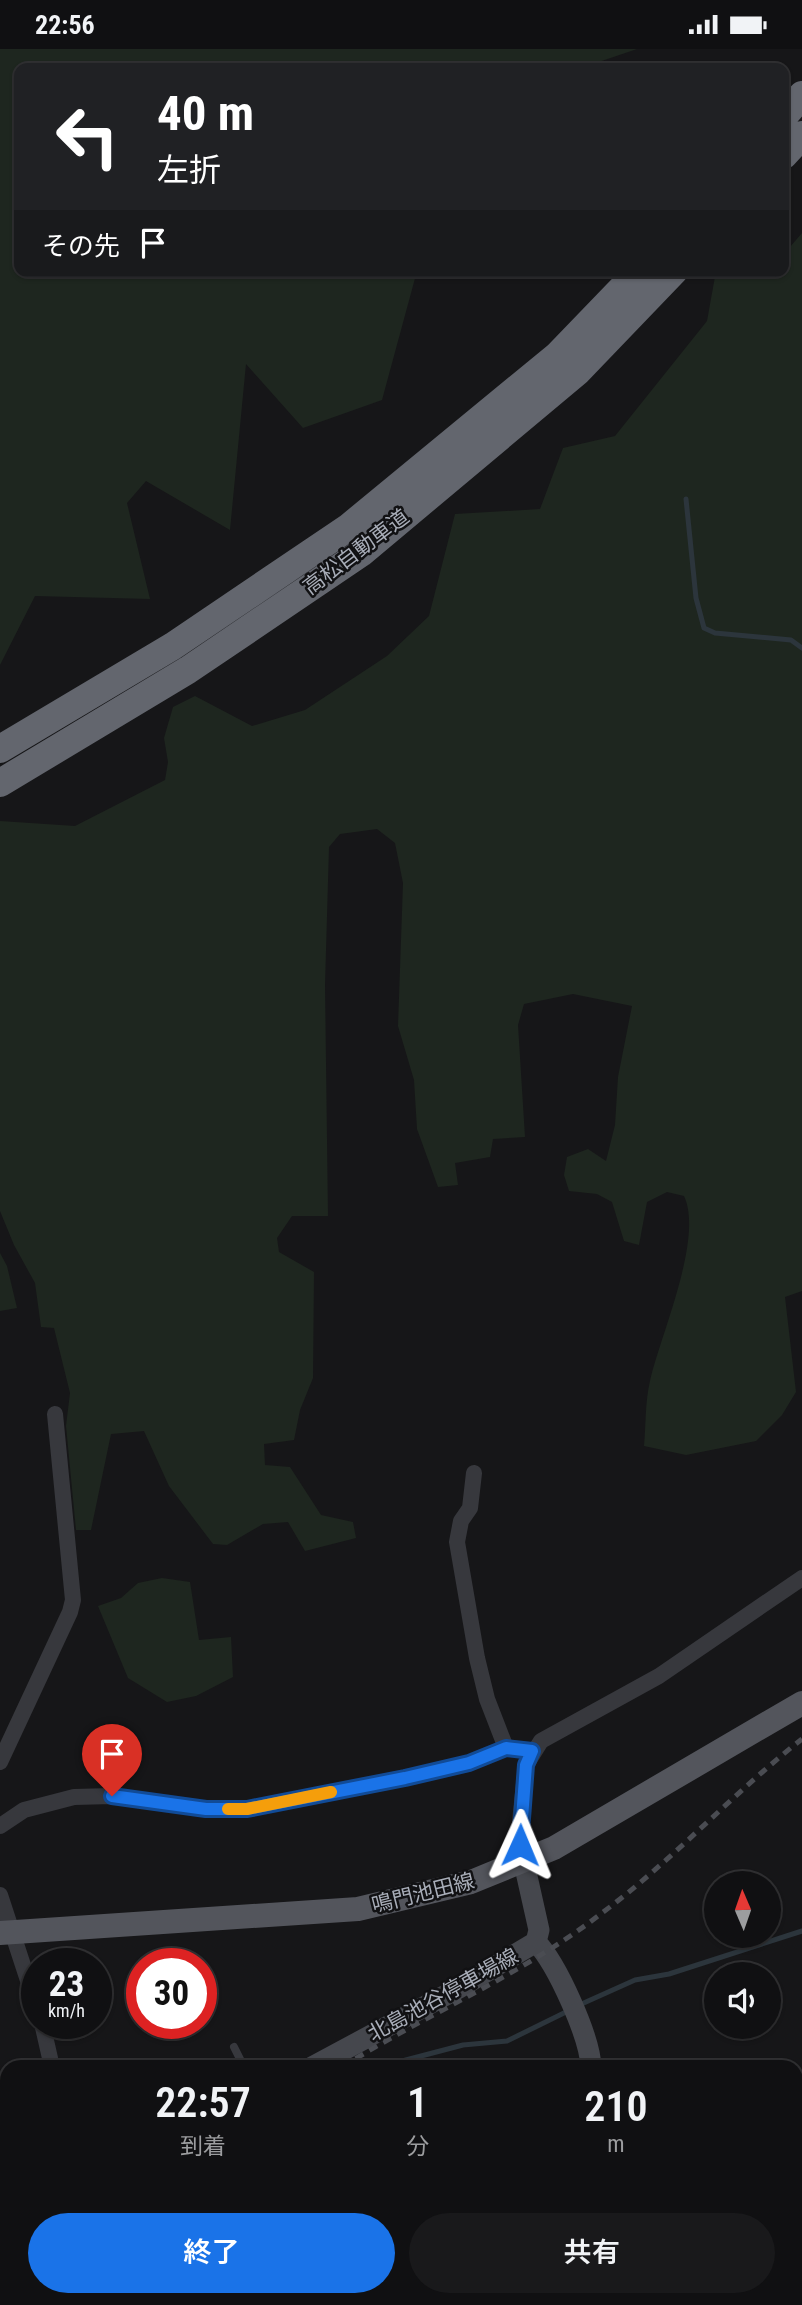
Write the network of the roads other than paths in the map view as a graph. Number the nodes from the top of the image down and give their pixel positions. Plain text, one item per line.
1 (802, 95) edge
2 (789, 110) edge
3 (802, 135) edge
4 (789, 149) edge
5 (633, 277) edge
6 (668, 277) edge
7 (0, 749) edge
8 (0, 783) edge
9 (55, 1414) dead end
10 (474, 1473) dead end
11 (802, 1578) edge
12 (802, 1703) edge
13 (506, 1748) junction
14 (532, 1751) junction
15 (0, 1762) edge
16 (0, 1825) edge
17 (524, 1863) junction
18 (0, 1895) edge
19 (5, 1932) edge
20 (536, 1942) junction
21 (21, 1970) edge
22 (45, 2039) edge
23 (234, 2047) dead end
24 (50, 2060) edge
25 (240, 2060) edge
26 (325, 2060) edge
27 (591, 2060) edge

1 - 2 highway
3 - 4 highway
5 - 7 highway, 高松自動車道
6 - 8 highway, 高松自動車道
9 - 15 street
10 - 13 street
11 - 14 street
12 - 17 main road, 鳴門池田線
13 - 14 street
13 - 16 street
14 - 17 street
17 - 19 main road, 鳴門池田線
17 - 20 main road, 北島池谷停車場線
18 - 19 street
19 - 21 street
20 - 26 main road, 北島池谷停車場線
20 - 27 main road, 北島池谷停車場線
22 - 24 street
23 - 25 lane

